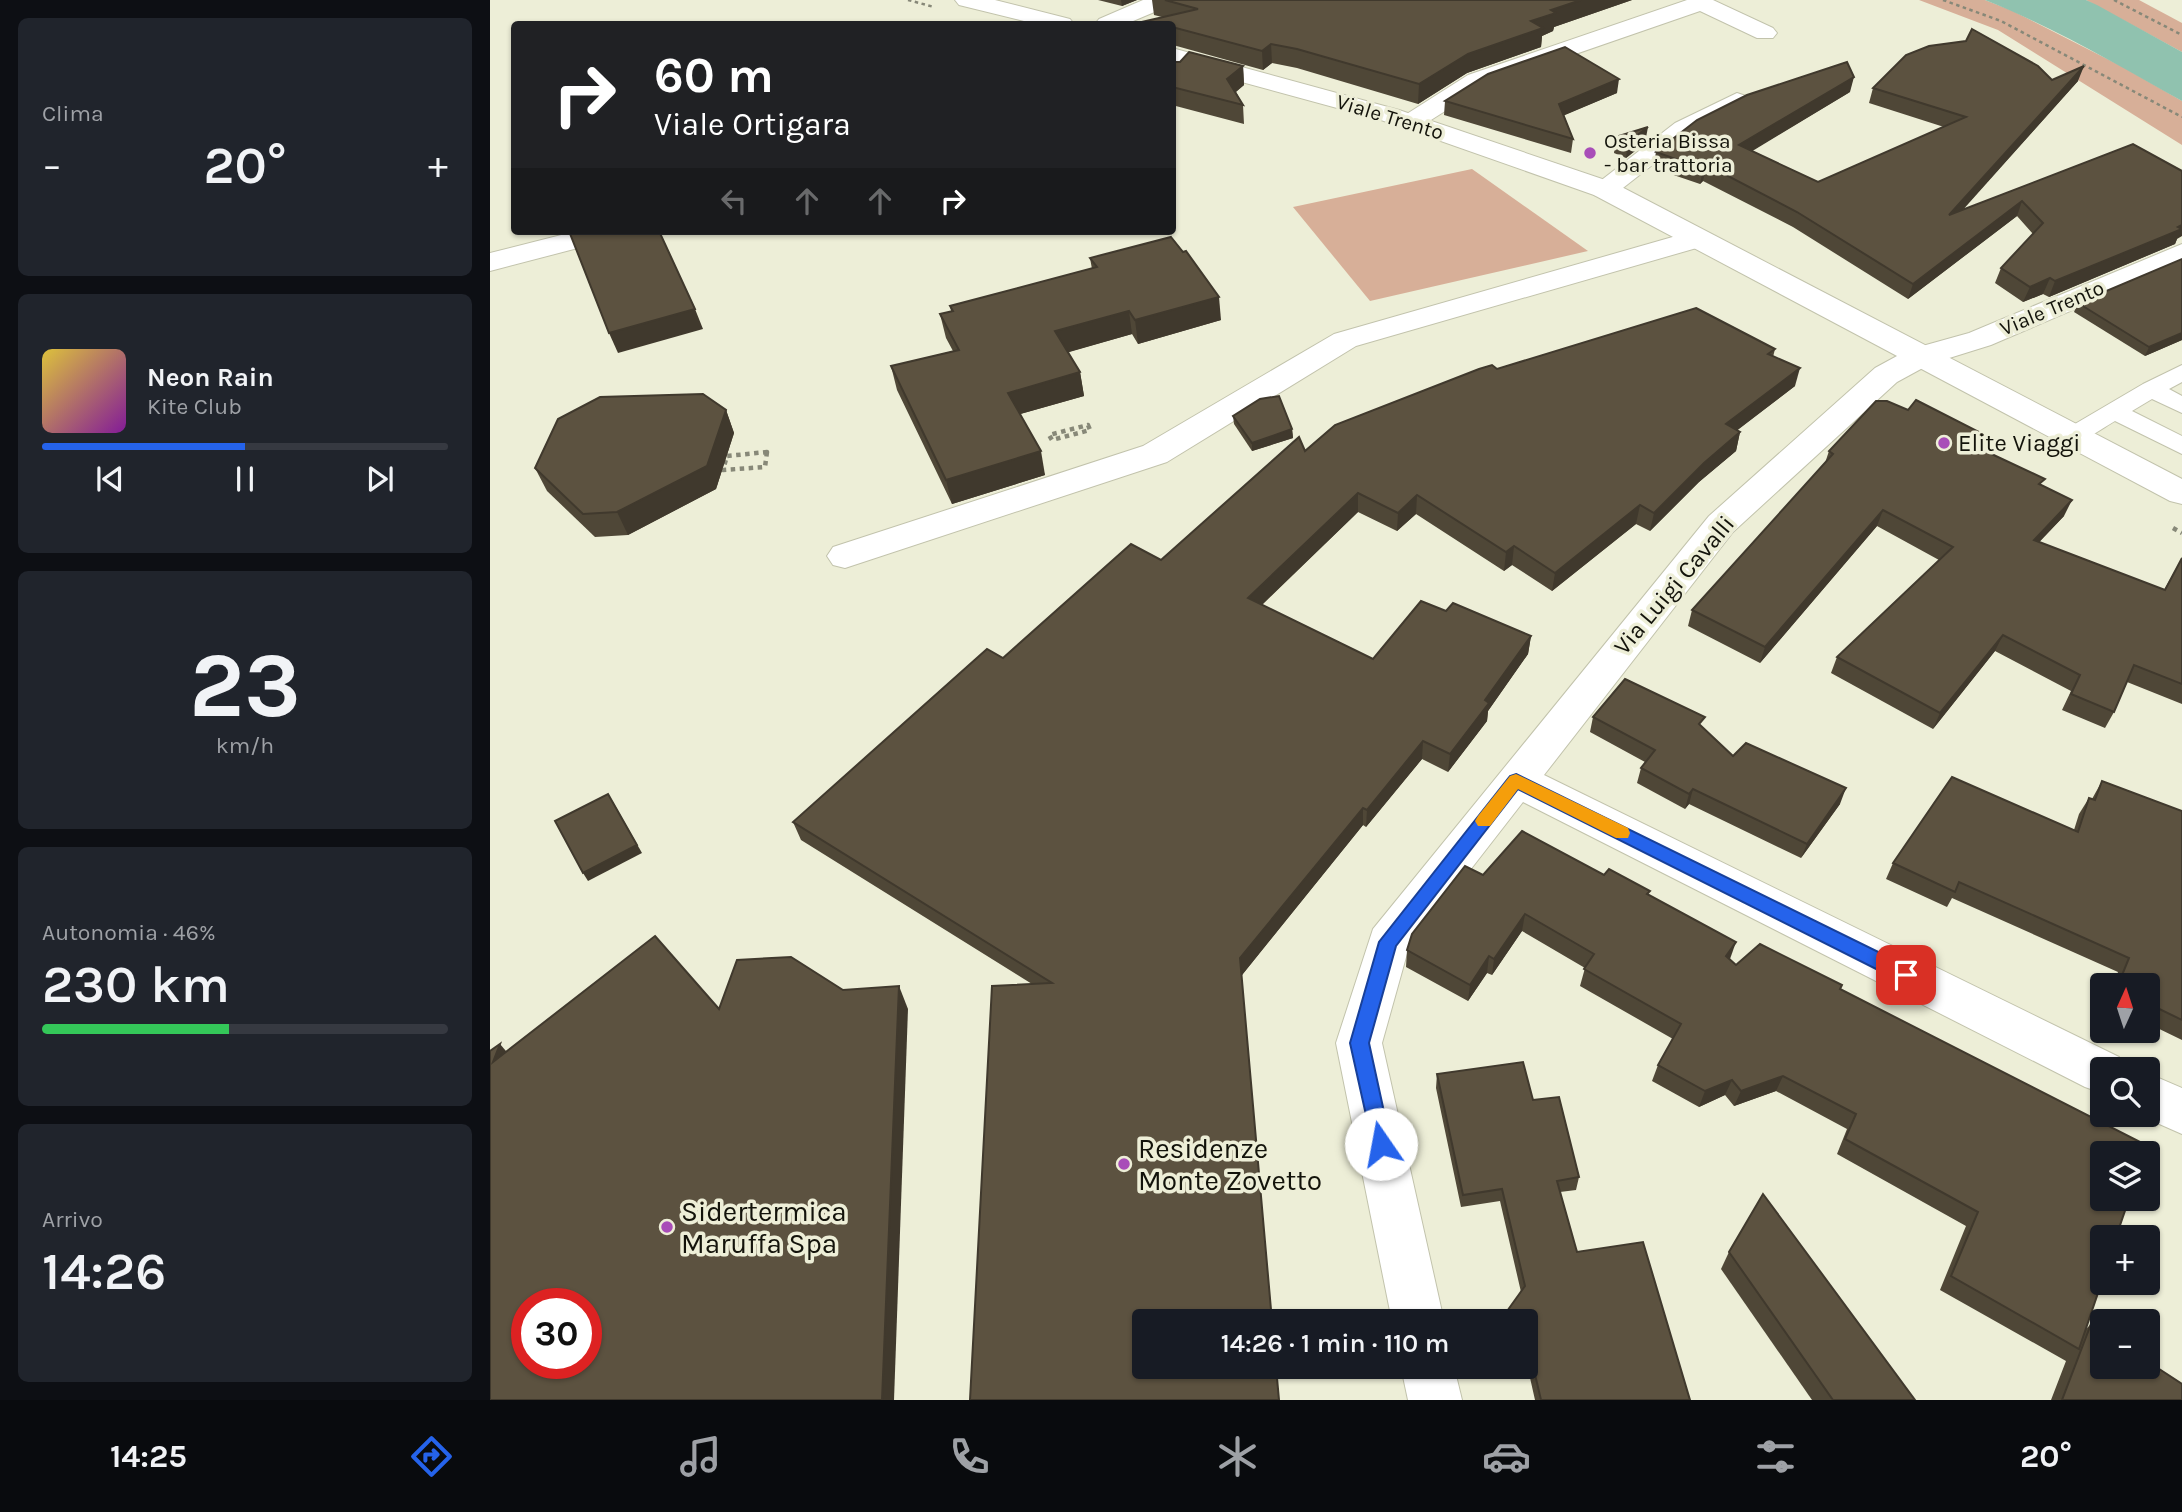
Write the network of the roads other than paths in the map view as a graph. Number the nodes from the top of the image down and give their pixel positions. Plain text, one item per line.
1 (967, 0) edge
2 (1163, 0) edge
3 (1050, 21) edge
4 (1114, 21) edge
5 (1765, 33) dead end
6 (1177, 62) edge
7 (1737, 100) edge
8 (1411, 122) junction
9 (1604, 189) junction
10 (595, 235) edge
11 (1697, 239) junction
12 (2182, 253) edge
13 (490, 262) edge
14 (1919, 358) junction
15 (2181, 373) edge
16 (2151, 390) junction
17 (2182, 406) edge
18 (2115, 411) junction
19 (2071, 436) junction
20 (2182, 446) edge
21 (2182, 493) edge
22 (845, 556) dead end
23 (1516, 780) junction
24 (2090, 1066) edge
25 (2160, 1101) edge
26 (2182, 1112) edge
27 (1415, 1309) edge
28 (1431, 1379) edge
29 (1435, 1400) edge

1 - 3 street
2 - 4 street
5 - 8 street
6 - 8 street, Viale Trento
7 - 9 street
8 - 9 street, Viale Trento
9 - 11 street, Viale Trento
10 - 13 street
11 - 14 street, Viale Trento
11 - 22 street
12 - 14 street, Viale Trento
14 - 19 street, Viale Trento
14 - 23 street, Via Luigi Cavalli
15 - 16 lane
16 - 17 lane
16 - 18 lane
18 - 19 lane
18 - 20 lane
19 - 21 street, Viale Trento
23 - 24 street
23 - 27 street, Via Luigi Cavalli
25 - 26 street
28 - 29 street

